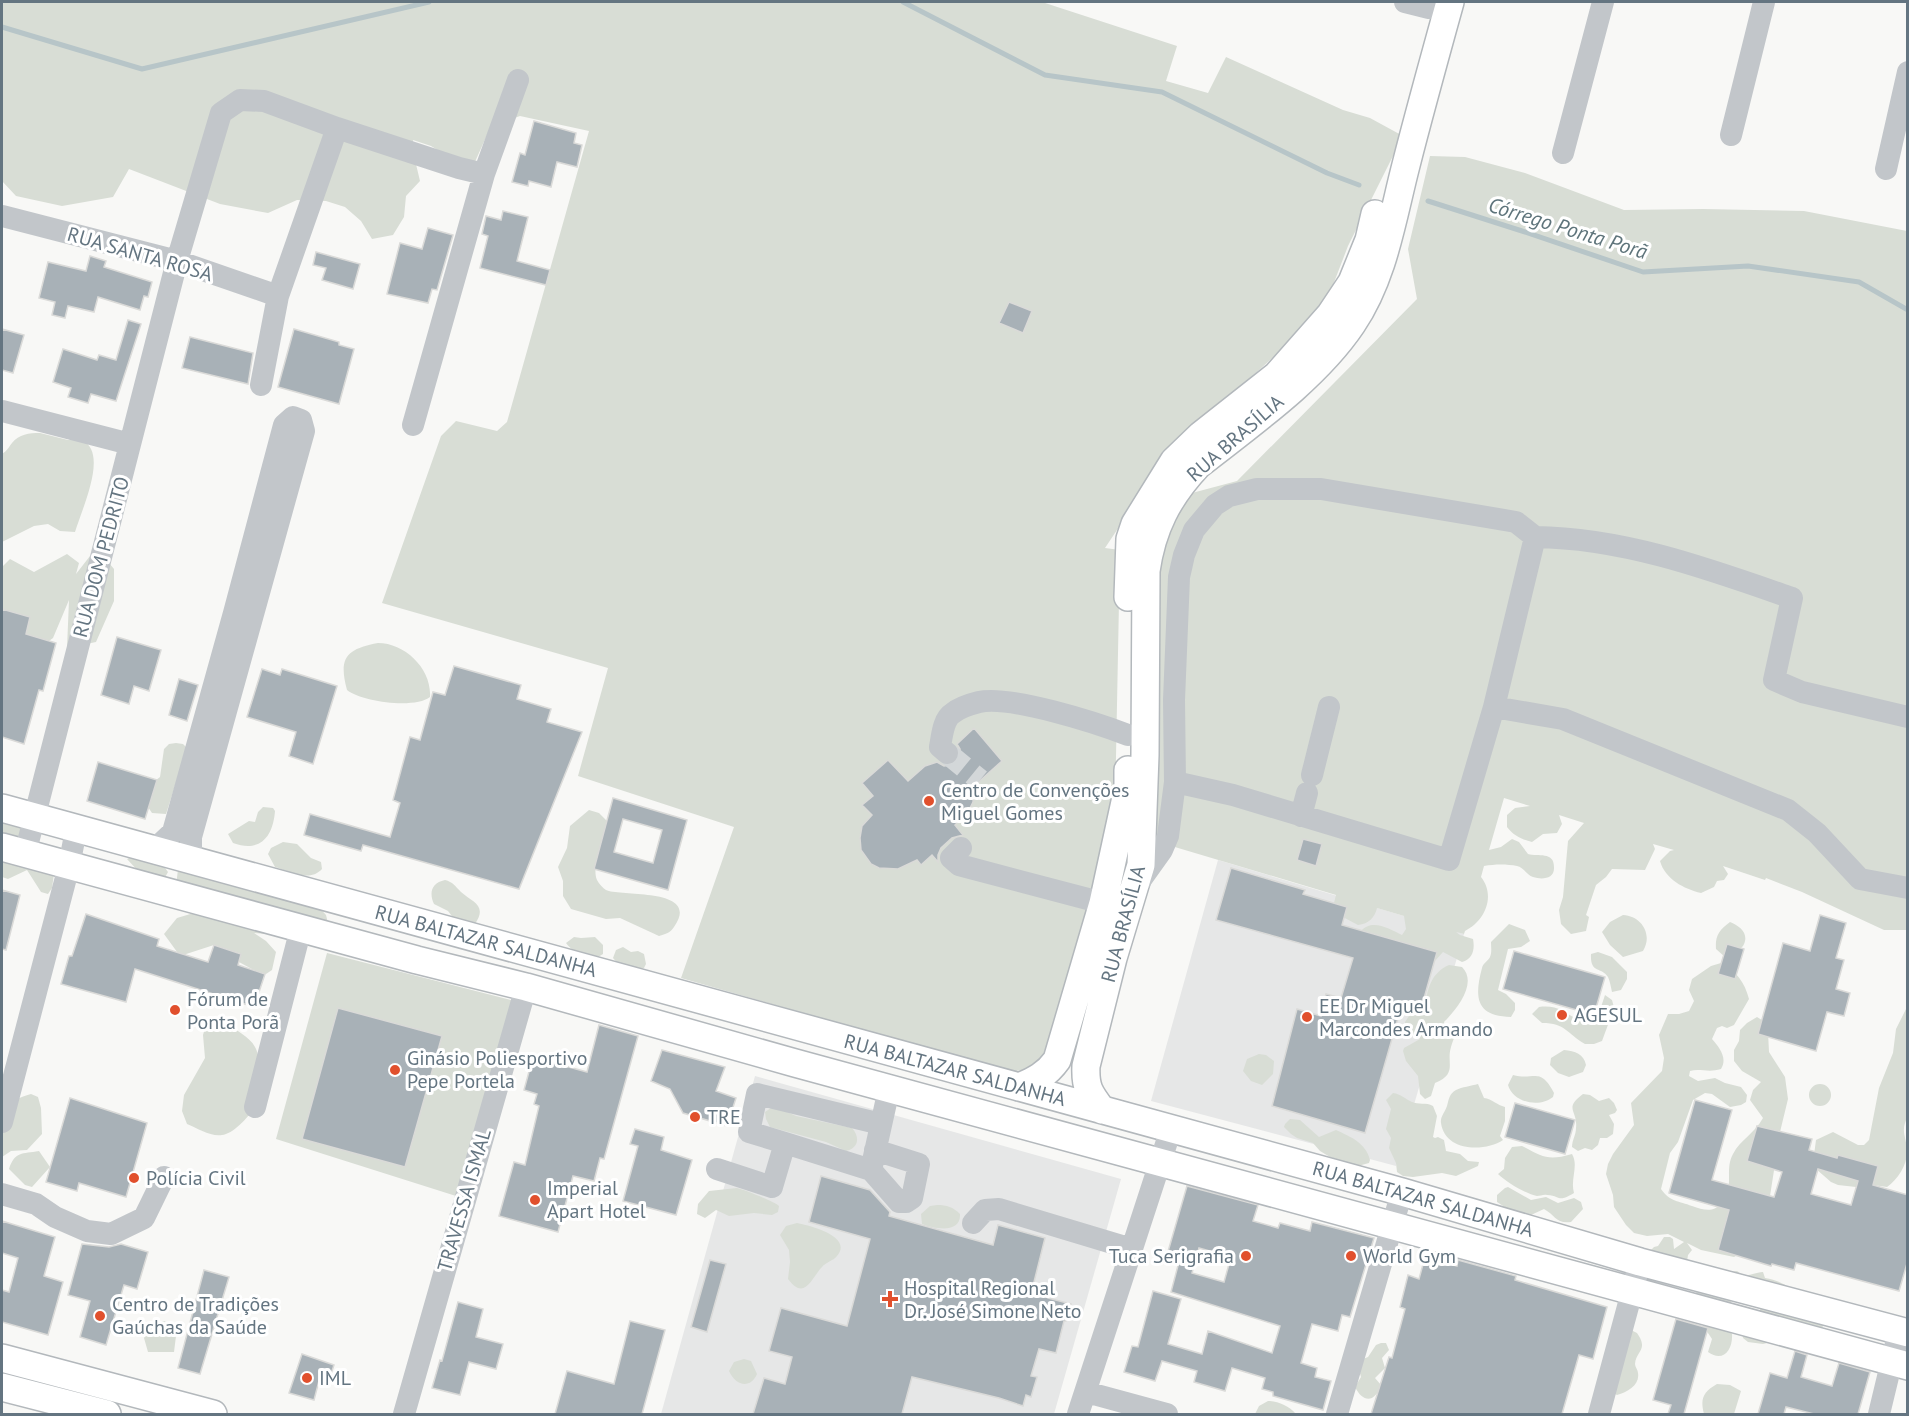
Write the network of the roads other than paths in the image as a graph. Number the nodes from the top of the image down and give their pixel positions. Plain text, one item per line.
1 (1603, 2) edge
2 (1764, 2) edge
3 (1429, 3) edge
4 (1908, 72) edge
5 (518, 80) dead end
6 (337, 128) junction
7 (1731, 135) dead end
8 (1563, 153) dead end
9 (1886, 169) dead end
10 (484, 174) junction
11 (2, 216) edge
12 (177, 261) junction
13 (278, 296) junction
14 (261, 385) dead end
15 (2, 411) edge
16 (413, 424) dead end
17 (130, 444) junction
18 (1535, 537) junction
19 (244, 615) junction
20 (1329, 707) dead end
21 (1494, 707) junction
22 (1908, 717) edge
23 (1128, 735) junction
24 (947, 753) dead end
25 (1175, 782) junction
26 (2, 808) edge
27 (1301, 816) junction
28 (34, 817) junction
29 (76, 830) junction
30 (961, 848) dead end
31 (154, 850) junction
32 (13, 851) edge
33 (191, 860) junction
34 (69, 866) junction
35 (1906, 883) edge
36 (1132, 892) junction
37 (1103, 903) junction
38 (431, 926) junction
39 (300, 928) junction
40 (1101, 954) junction
41 (417, 960) junction
42 (526, 987) junction
43 (816, 1032) junction
44 (806, 1066) junction
45 (1019, 1087) junction
46 (890, 1089) junction
47 (255, 1107) dead end
48 (1102, 1110) junction
49 (2, 1122) edge
50 (881, 1124) junction
51 (785, 1143) junction
52 (1165, 1146) junction
53 (717, 1169) dead end
54 (164, 1177) dead end
55 (1402, 1192) junction
56 (2, 1194) edge
57 (973, 1223) dead end
58 (1392, 1225) junction
59 (1132, 1249) junction
60 (1640, 1262) junction
61 (1633, 1290) junction
62 (1903, 1332) edge
63 (2, 1358) edge
64 (1899, 1364) edge
65 (2, 1387) edge
66 (1078, 1407) edge
67 (205, 1413) edge
68 (106, 1414) edge
69 (404, 1414) edge
70 (1167, 1414) edge
71 (1337, 1414) edge
72 (1599, 1414) edge
73 (1879, 1414) edge

1 - 8 street
2 - 7 street
3 - 23 main road, RUA BRASÍLIA
3 - 36 main road, RUA BRASÍLIA
4 - 9 street
5 - 10 street
6 - 10 street, RUA DOM PEDRITO
6 - 12 street, RUA DOM PEDRITO
6 - 13 street
10 - 16 street
11 - 12 street, RUA SANTA ROSA
12 - 13 street, RUA SANTA ROSA
12 - 17 street, RUA DOM PEDRITO
13 - 14 street
15 - 17 street
17 - 28 street, RUA DOM PEDRITO
18 - 21 street
18 - 22 street
18 - 25 street
19 - 19 street
19 - 31 street
19 - 33 street
20 - 27 street
21 - 27 street
21 - 35 street
23 - 24 street
23 - 37 main road, RUA BRASÍLIA
25 - 27 street
25 - 36 street
26 - 28 main road, RUA BALTAZAR SALDANHA
28 - 29 main road, RUA BALTAZAR SALDANHA
28 - 32 street, RUA DOM PEDRITO
29 - 31 main road, RUA BALTAZAR SALDANHA
29 - 34 street
30 - 37 street
31 - 33 main road, RUA BALTAZAR SALDANHA
32 - 34 main road, RUA BALTAZAR SALDANHA
33 - 38 main road, RUA BALTAZAR SALDANHA
34 - 39 main road, RUA BALTAZAR SALDANHA
34 - 49 street
36 - 40 main road, RUA BRASÍLIA
37 - 40 main road, RUA BRASÍLIA
38 - 41 main road
38 - 43 main road, RUA BALTAZAR SALDANHA
39 - 41 main road, RUA BALTAZAR SALDANHA
39 - 47 street
40 - 45 main road, RUA BRASÍLIA
40 - 48 main road, RUA BRASÍLIA
41 - 42 main road, RUA BALTAZAR SALDANHA
42 - 44 main road, RUA BALTAZAR SALDANHA
42 - 69 street, TRAVESSA ISMAL
43 - 44 main road
43 - 45 main road, RUA BALTAZAR SALDANHA
44 - 46 main road, RUA BALTAZAR SALDANHA
45 - 48 main road, RUA BALTAZAR SALDANHA
46 - 50 street
46 - 52 main road, RUA BALTAZAR SALDANHA
48 - 52 main road, RUA BALTAZAR SALDANHA
50 - 51 street
50 - 51 street
51 - 53 street
52 - 55 main road, RUA BALTAZAR SALDANHA
52 - 58 main road, RUA BALTAZAR SALDANHA
52 - 59 street
54 - 56 street
55 - 58 street
55 - 60 main road, RUA BALTAZAR SALDANHA
57 - 59 street
58 - 61 main road, RUA BALTAZAR SALDANHA
58 - 71 street
59 - 66 street
60 - 61 street
60 - 62 main road, RUA BALTAZAR SALDANHA
61 - 64 main road, RUA BALTAZAR SALDANHA
61 - 72 street
62 - 64 street
63 - 67 main road
64 - 73 street
65 - 68 main road
66 - 70 street

